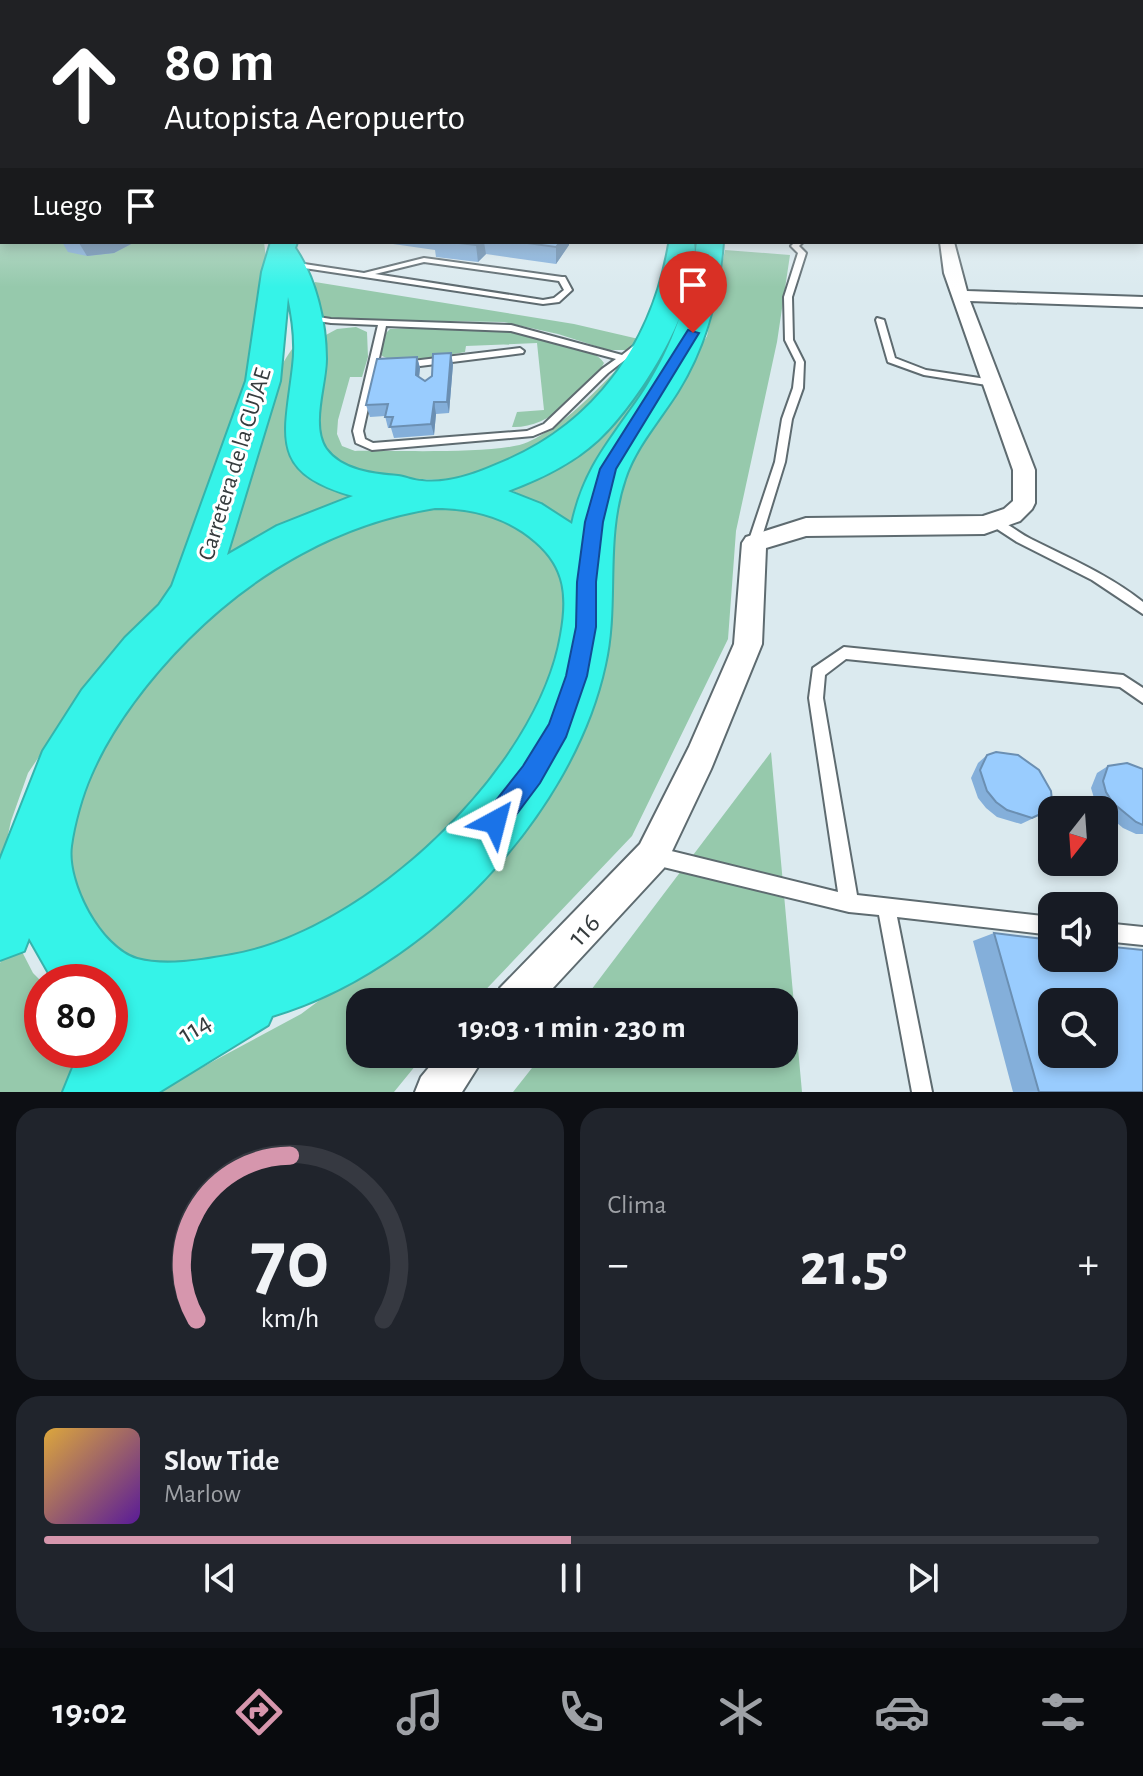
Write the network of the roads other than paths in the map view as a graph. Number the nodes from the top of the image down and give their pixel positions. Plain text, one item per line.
1 (682, 244) edge
2 (710, 244) edge
3 (797, 244) edge
4 (947, 244) edge
5 (295, 256) edge
6 (367, 274) junction
7 (960, 296) junction
8 (1143, 302) edge
9 (668, 307) junction
10 (880, 320) dead end
11 (355, 321) junction
12 (383, 322) junction
13 (313, 332) junction
14 (520, 351) dead end
15 (624, 358) junction
16 (428, 362) junction
17 (395, 365) edge
18 (427, 375) edge
19 (263, 381) junction
20 (993, 383) junction
21 (448, 494) junction
22 (995, 522) junction
23 (754, 543) junction
24 (587, 582) junction
25 (1143, 609) edge
26 (172, 623) junction
27 (1143, 696) edge
28 (39, 848) junction
29 (652, 856) junction
30 (849, 903) junction
31 (886, 907) junction
32 (1038, 924) edge
33 (0, 927) edge
34 (1118, 933) edge
35 (1143, 936) edge
36 (295, 973) junction
37 (527, 988) edge
38 (455, 1068) edge
39 (101, 1092) edge
40 (436, 1092) edge
41 (922, 1092) edge

1 - 9 highway
2 - 24 highway
3 - 23 lane
4 - 7 street
5 - 6 lane
5 - 13 highway, Carretera de la CUJAE
5 - 19 highway, Carretera de la CUJAE
6 - 6 lane
7 - 8 street
7 - 20 street
9 - 15 lane
9 - 21 highway
10 - 20 lane
11 - 12 lane
11 - 13 lane
11 - 13 lane
11 - 13 lane
12 - 15 lane
12 - 15 lane
13 - 19 highway
13 - 21 highway, Carretera de la CUJAE
14 - 16 lane
16 - 17 lane
16 - 18 lane
19 - 26 highway, Carretera de la CUJAE
20 - 22 street
21 - 24 highway, Carretera de la CUJAE
21 - 26 highway
22 - 23 street
22 - 25 lane
23 - 29 street, 116
24 - 36 highway
26 - 28 highway
27 - 30 lane
28 - 33 highway
28 - 36 highway
29 - 30 lane
29 - 37 street, 116
30 - 31 lane
31 - 32 lane
31 - 41 lane
34 - 35 lane
36 - 39 highway, 114
38 - 40 street

